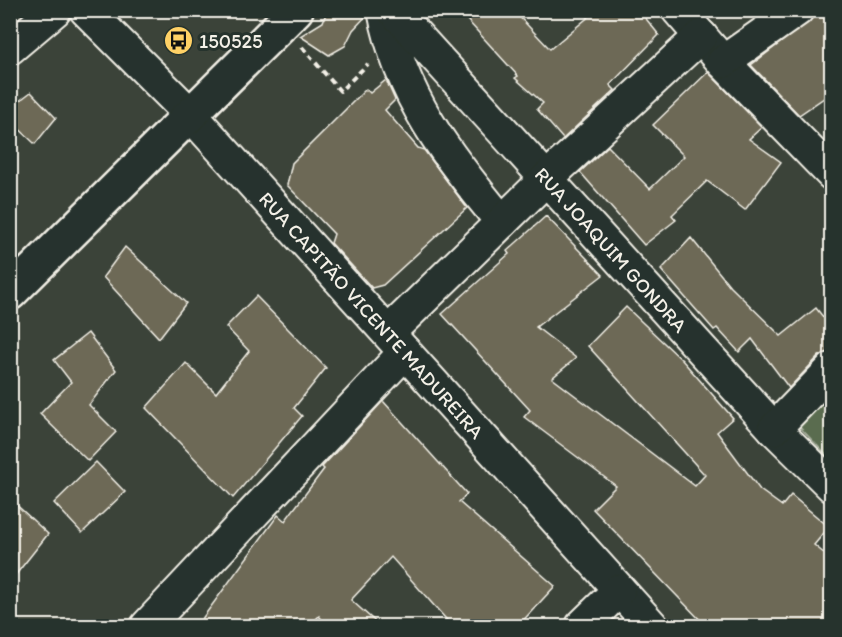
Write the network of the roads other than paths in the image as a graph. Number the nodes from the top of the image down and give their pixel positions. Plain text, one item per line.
1 (55, 10) edge
2 (86, 10) edge
3 (384, 10) edge
4 (393, 10) edge
5 (678, 10) edge
6 (797, 10) edge
7 (289, 17) edge
8 (701, 36) junction
9 (10, 48) edge
10 (723, 62) junction
11 (190, 115) junction
12 (831, 174) edge
13 (546, 179) junction
14 (502, 222) junction
15 (10, 293) edge
16 (397, 342) junction
17 (831, 369) edge
18 (774, 429) junction
19 (831, 486) edge
20 (618, 590) junction
21 (147, 627) edge
22 (582, 627) edge
23 (652, 627) edge

1 - 9 street
2 - 11 street, RUA CAPITÃO VICENTE MADUREIRA
3 - 14 street
4 - 13 street, RUA JOAQUIM GONDRA
5 - 8 street
6 - 10 street
7 - 11 main road
8 - 10 street
8 - 13 street
10 - 12 street
11 - 15 main road
11 - 16 street, RUA CAPITÃO VICENTE MADUREIRA
13 - 14 street
13 - 18 street, RUA JOAQUIM GONDRA
14 - 16 street
16 - 20 street, RUA CAPITÃO VICENTE MADUREIRA
16 - 21 street
17 - 18 street
18 - 19 street, RUA JOAQUIM GONDRA
20 - 22 street
20 - 23 street, RUA CAPITÃO VICENTE MADUREIRA

